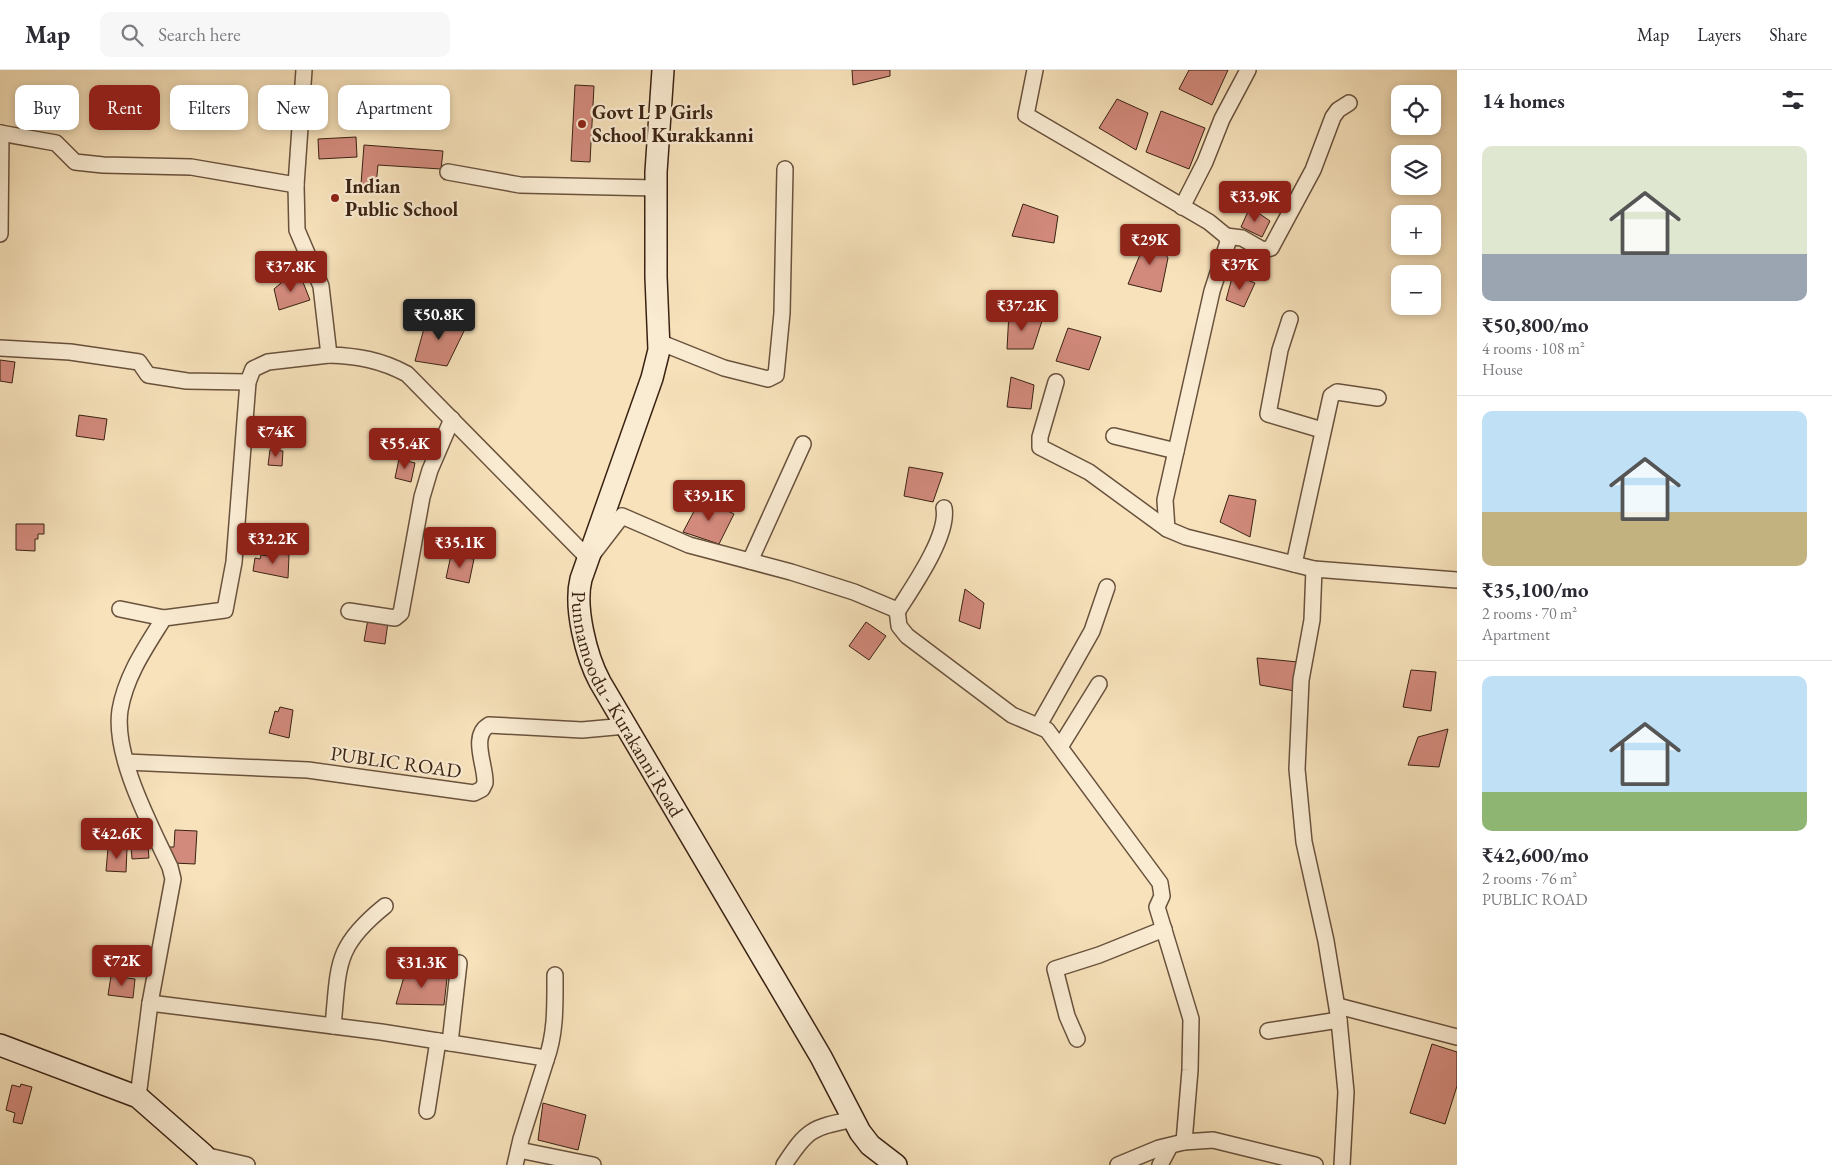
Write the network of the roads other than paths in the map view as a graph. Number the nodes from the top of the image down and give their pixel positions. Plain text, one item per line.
1 (304, 70) edge
2 (663, 70) edge
3 (1034, 70) edge
4 (1248, 70) edge
5 (1349, 103) dead end
6 (0, 133) edge
7 (785, 169) dead end
8 (448, 172) dead end
9 (296, 185) junction
10 (656, 188) junction
11 (1182, 207) junction
12 (0, 234) edge
13 (1226, 236) junction
14 (1290, 319) dead end
15 (659, 342) junction
16 (0, 348) edge
17 (329, 355) junction
18 (248, 382) junction
19 (1056, 382) dead end
20 (1378, 398) dead end
21 (452, 419) junction
22 (1322, 430) junction
23 (1114, 436) dead end
24 (803, 444) dead end
25 (1176, 451) junction
26 (944, 508) dead end
27 (1167, 529) junction
28 (589, 559) junction
29 (750, 561) junction
30 (1294, 564) junction
31 (1314, 569) junction
32 (1457, 580) edge
33 (1107, 587) dead end
34 (120, 609) dead end
35 (349, 611) dead end
36 (897, 612) junction
37 (164, 618) junction
38 (1099, 684) dead end
39 (1039, 725) junction
40 (626, 726) junction
41 (1060, 747) junction
42 (126, 762) junction
43 (385, 906) dead end
44 (1164, 929) junction
45 (459, 963) dead end
46 (555, 975) dead end
47 (150, 1003) junction
48 (1339, 1013) junction
49 (332, 1026) junction
50 (1268, 1031) dead end
51 (1457, 1037) edge
52 (1077, 1039) dead end
53 (444, 1042) junction
54 (0, 1045) edge
55 (546, 1060) junction
56 (138, 1098) junction
57 (427, 1111) dead end
58 (854, 1118) junction
59 (1177, 1144) junction
60 (519, 1150) junction
61 (208, 1160) edge
62 (247, 1165) edge
63 (516, 1165) edge
64 (594, 1165) edge
65 (784, 1165) edge
66 (896, 1165) edge
67 (1118, 1165) edge
68 (1160, 1165) edge
69 (1315, 1165) edge
70 (1342, 1165) edge

1 - 9 street
2 - 10 main road, Punnamoodu - Kurakanni Road
3 - 11 street
4 - 11 street
5 - 13 street
6 - 9 street
6 - 12 street
7 - 15 street
8 - 10 street
9 - 17 street
10 - 15 main road, Punnamoodu - Kurakanni Road
11 - 13 street
13 - 25 street
14 - 22 street
15 - 28 main road, Punnamoodu - Kurakanni Road
16 - 18 street
17 - 18 street
17 - 21 street
18 - 37 street
19 - 27 street
20 - 22 street
21 - 28 street
21 - 35 street
22 - 30 street
23 - 25 street
24 - 29 street
25 - 27 street
26 - 36 street
27 - 30 street
28 - 29 street
28 - 40 main road, Punnamoodu - Kurakanni Road
29 - 36 street
30 - 31 street
31 - 32 street
31 - 48 street
33 - 39 street
34 - 37 street
36 - 39 street
37 - 42 street
38 - 41 street
39 - 41 street
40 - 42 street, PUBLIC ROAD
40 - 58 main road, Punnamoodu - Kurakanni Road
41 - 44 street
42 - 47 street
43 - 49 street
44 - 52 street
44 - 59 street
45 - 53 street
46 - 55 street
47 - 49 street
47 - 56 street
48 - 50 street
48 - 51 street
48 - 70 street
49 - 53 street
53 - 55 street
53 - 57 street
54 - 56 main road
55 - 60 street
56 - 61 main road
58 - 65 street
58 - 66 main road, Punnamoodu - Kurakanni Road
59 - 67 street
59 - 68 street
59 - 69 street
60 - 63 street
60 - 64 street
61 - 62 street

